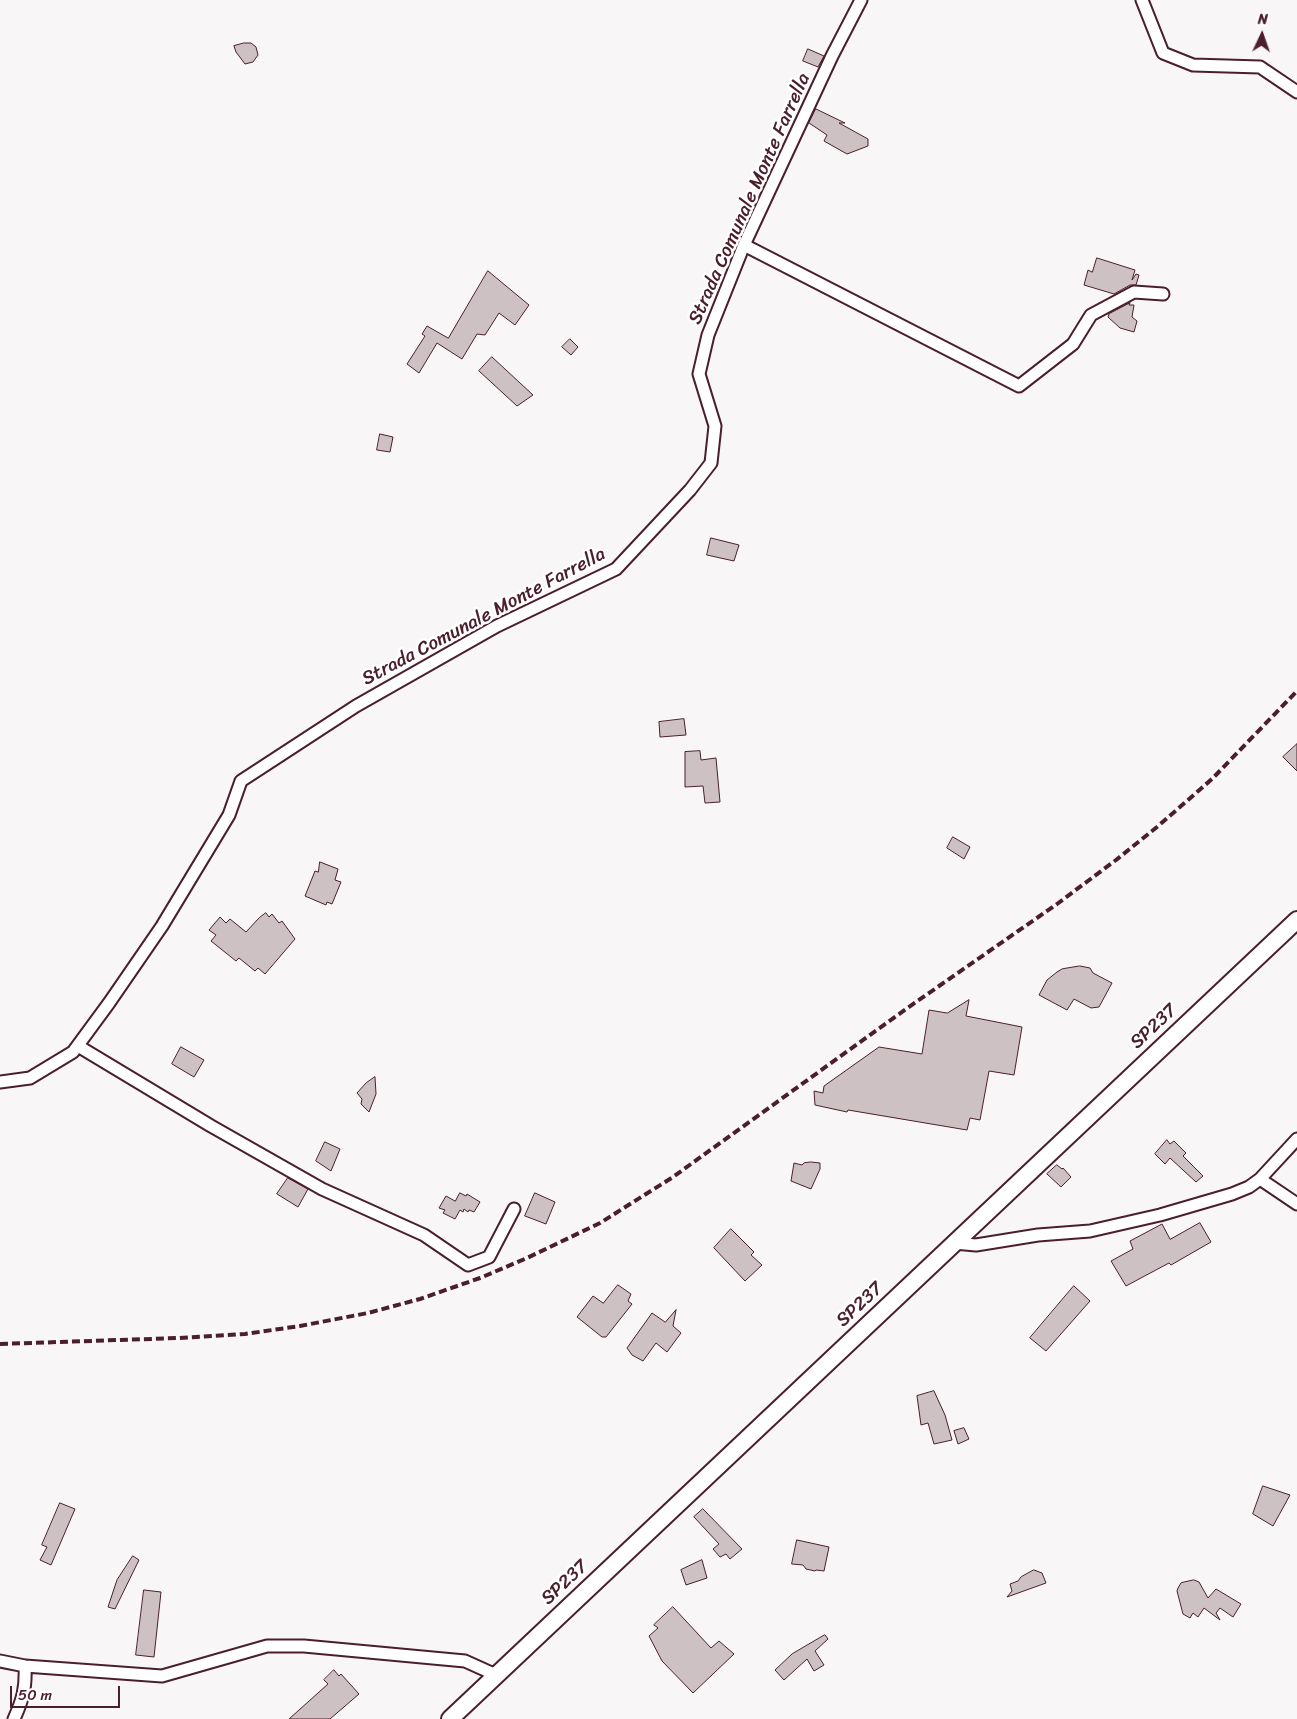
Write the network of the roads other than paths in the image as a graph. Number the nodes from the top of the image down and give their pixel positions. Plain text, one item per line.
1 (861, 0) edge
2 (1142, 0) edge
3 (1297, 92) edge
4 (744, 245) junction
5 (1163, 294) dead end
6 (1297, 920) edge
7 (78, 1046) junction
8 (0, 1082) edge
9 (1297, 1139) edge
10 (1260, 1179) junction
11 (1297, 1204) edge
12 (514, 1209) dead end
13 (954, 1244) junction
14 (0, 1661) edge
15 (26, 1666) junction
16 (496, 1675) junction
17 (14, 1719) edge
18 (450, 1719) edge

1 - 4 street, Strada Comunale Monte Farrella
2 - 3 street
4 - 5 street
4 - 7 street, Strada Comunale Monte Farrella
6 - 13 main road, SP237 / SP237
7 - 8 street, Strada Comunale Monte Farrella
7 - 12 street
9 - 10 street
10 - 11 street
10 - 13 street
13 - 16 main road, SP237 / SP237
14 - 15 street
15 - 16 street
15 - 17 street
16 - 18 main road, SP237 / SP237

